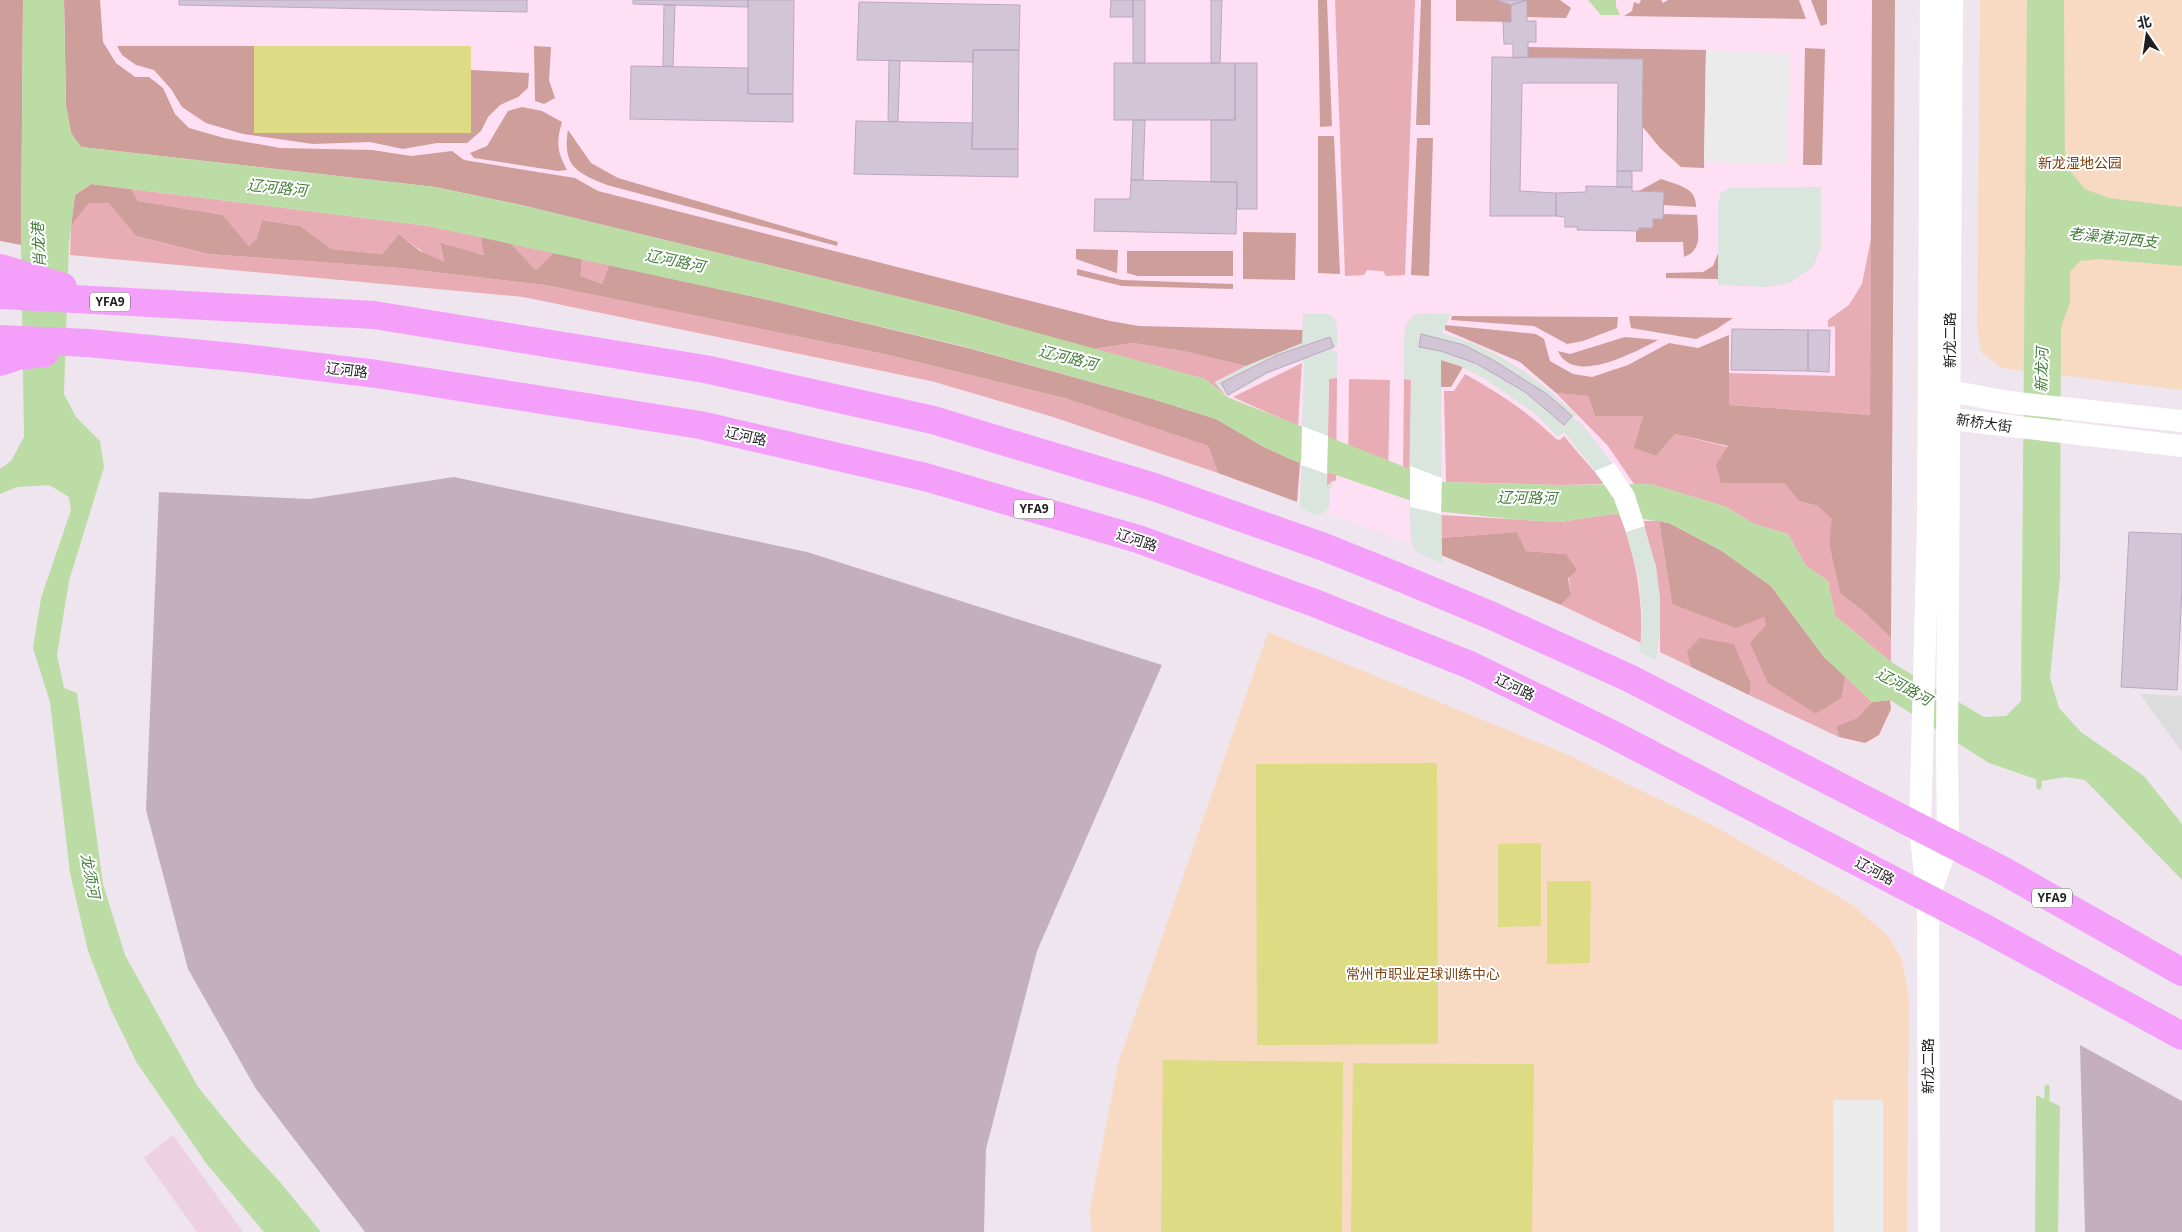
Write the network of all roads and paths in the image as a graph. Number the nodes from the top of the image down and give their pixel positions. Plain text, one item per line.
1 (1931, 0) edge
2 (1952, 0) edge
3 (8, 283) edge
4 (9, 349) edge
5 (1950, 391) junction
6 (1929, 403) junction
7 (1951, 419) junction
8 (2182, 421) edge
9 (2182, 446) edge
10 (1920, 829) junction
11 (1948, 843) junction
12 (1928, 899) junction
13 (2182, 972) edge
14 (2182, 1036) edge
15 (1929, 1232) edge

1 - 6 street, 新龙二路
2 - 5 street, 新龙二路
3 - 10 main road, YFA9
4 - 12 main road, 辽河路 / YFA9
5 - 6 street
5 - 7 street, 新龙二路
5 - 8 street, 新桥大街
6 - 7 street, 新桥大街
6 - 10 street, 新龙二路
7 - 9 street, 新桥大街
7 - 11 street, 新龙二路
10 - 11 main road, YFA9
10 - 12 street, 新龙二路
11 - 12 street
11 - 13 main road, YFA9
12 - 14 main road, 辽河路 / YFA9
12 - 15 street, 新龙二路

